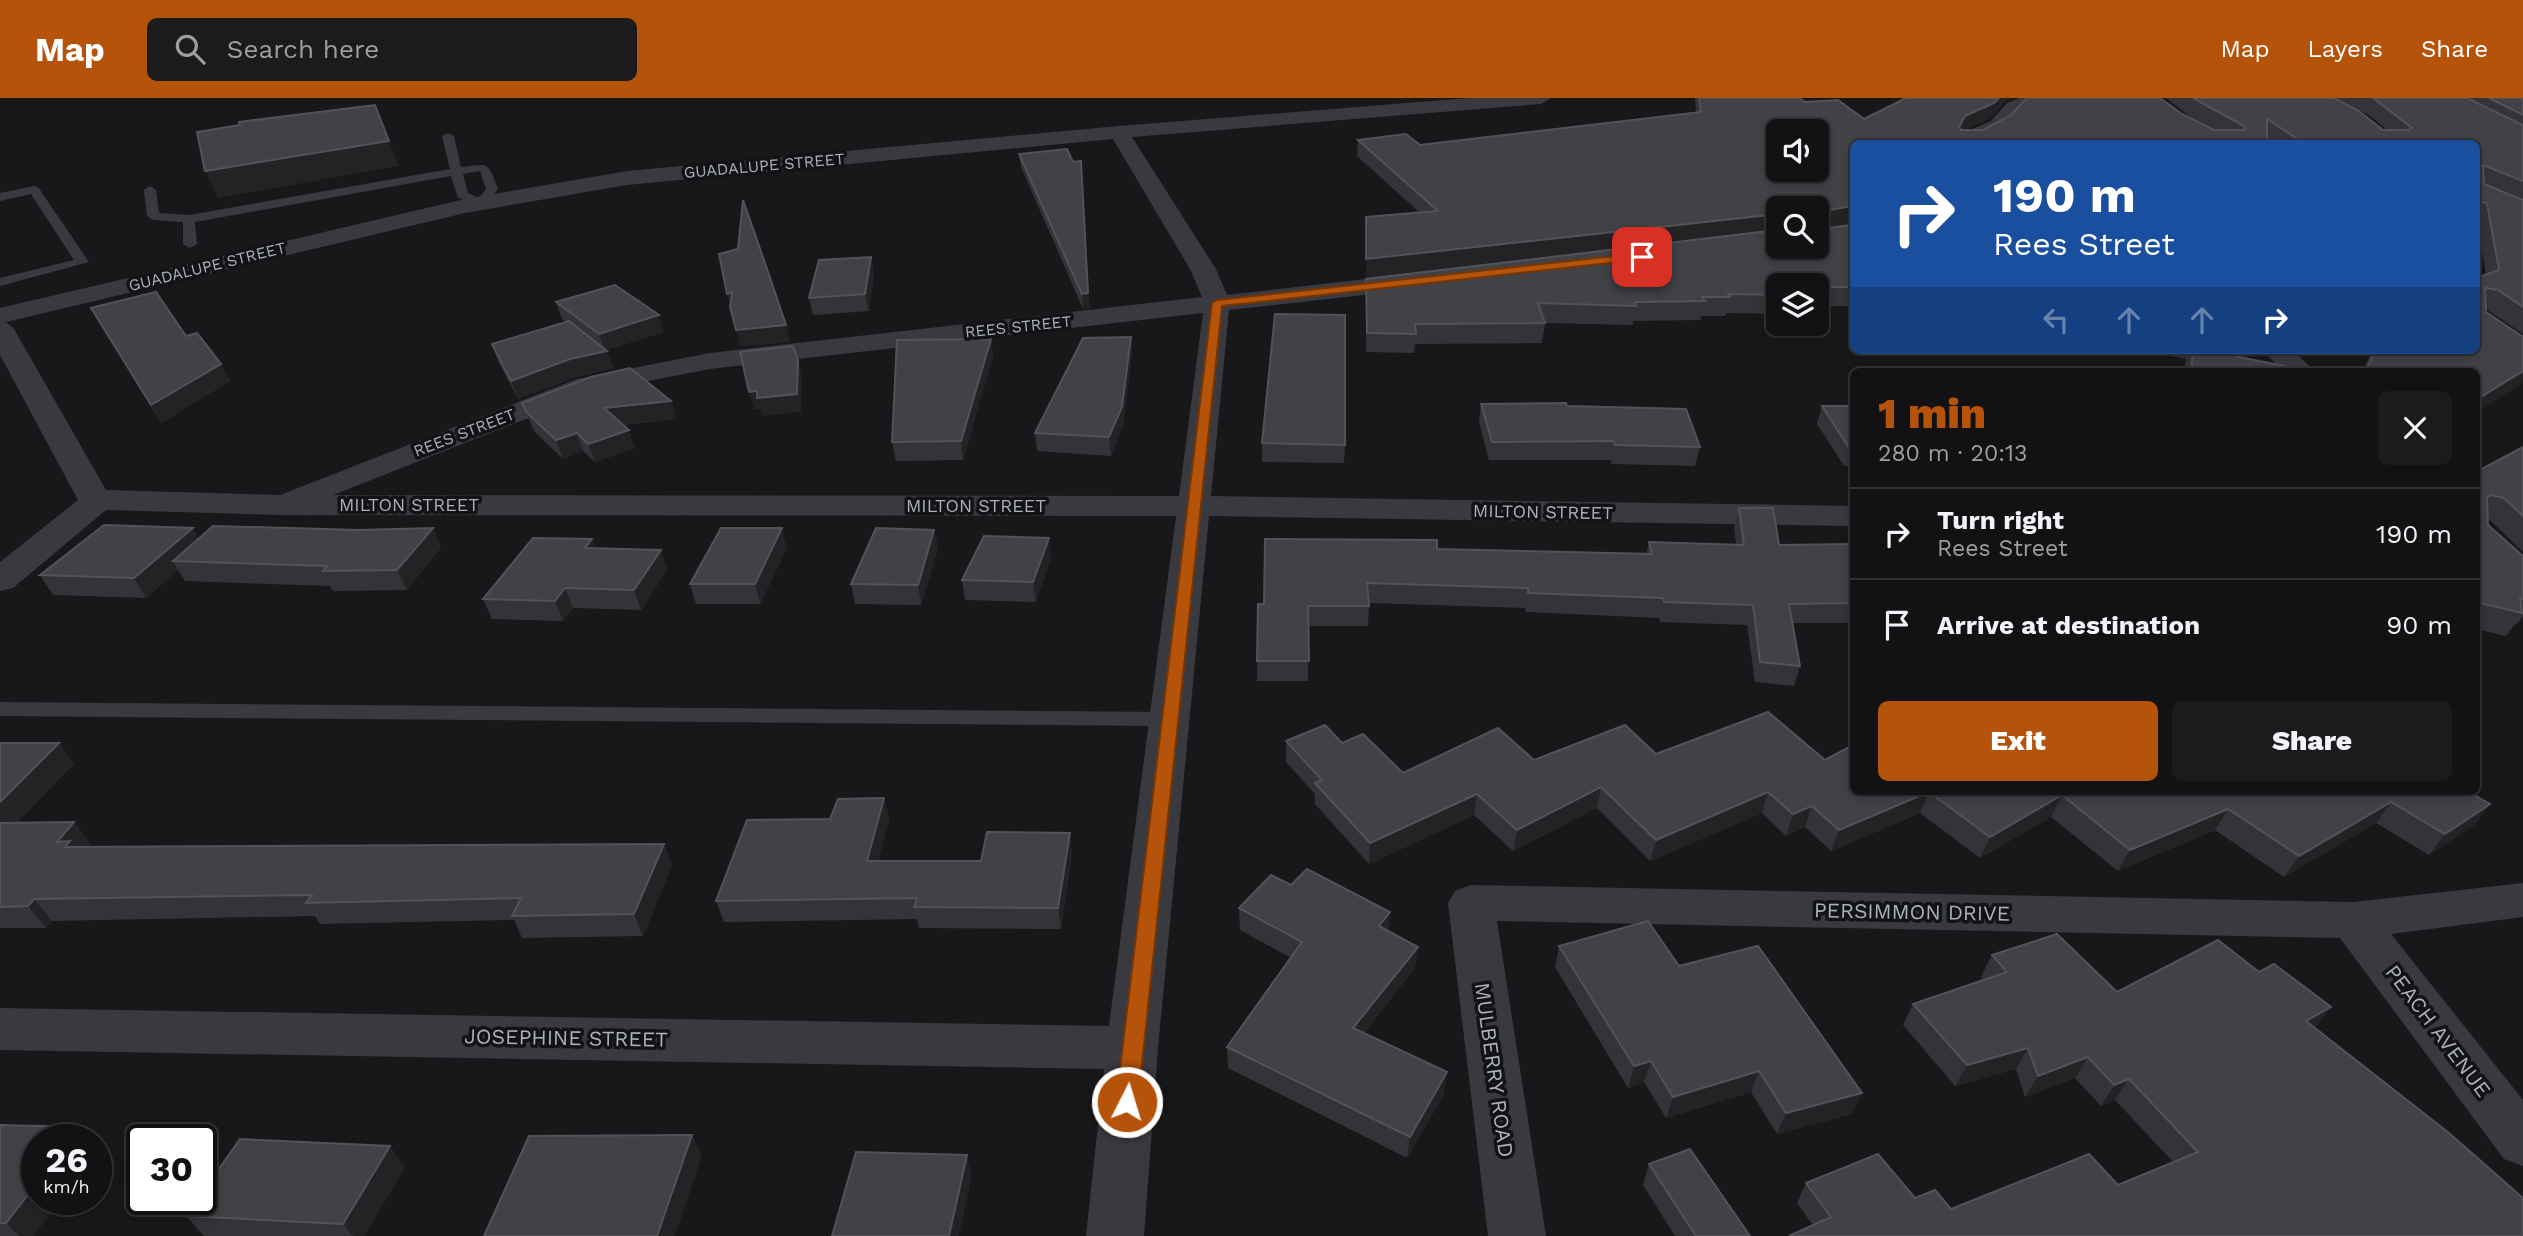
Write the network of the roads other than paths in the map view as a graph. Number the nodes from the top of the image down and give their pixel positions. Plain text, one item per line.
1 (1541, 98) edge
2 (2036, 98) edge
3 (1119, 132) junction
4 (448, 136) dead end
5 (1967, 140) edge
6 (457, 172) junction
7 (150, 190) dead end
8 (0, 197) edge
9 (481, 203) junction
10 (189, 219) junction
11 (190, 244) dead end
12 (1437, 279) edge
13 (0, 282) edge
14 (1217, 303) junction
15 (0, 316) edge
16 (0, 329) edge
17 (2281, 354) edge
18 (2297, 368) edge
19 (98, 500) junction
20 (279, 505) junction
21 (1193, 506) junction
22 (1850, 516) edge
23 (0, 580) edge
24 (0, 709) edge
25 (1168, 719) junction
26 (2522, 900) edge
27 (1471, 903) joint
28 (2353, 920) junction
29 (0, 1029) edge
30 (1132, 1048) junction
31 (2523, 1142) edge
32 (1115, 1236) edge
33 (1517, 1236) edge

1 - 3 street, GUADALUPE STREET
2 - 5 street
3 - 9 street, GUADALUPE STREET
3 - 14 street
4 - 6 lane
6 - 9 lane
6 - 9 lane
6 - 10 lane
7 - 10 lane
8 - 13 lane
9 - 15 street, GUADALUPE STREET
10 - 11 lane
12 - 14 street, REES STREET
14 - 20 street, REES STREET
14 - 21 street
16 - 19 street
17 - 18 street
19 - 20 street, MILTON STREET
19 - 23 street
20 - 21 street, MILTON STREET
21 - 22 street, MILTON STREET
21 - 25 street
24 - 25 lane
25 - 30 street
26 - 28 street, PERSIMMON DRIVE
27 - 28 street, PERSIMMON DRIVE
27 - 33 street, MULBERRY ROAD
28 - 31 street, PEACH AVENUE
29 - 30 street, JOSEPHINE STREET
30 - 32 street

